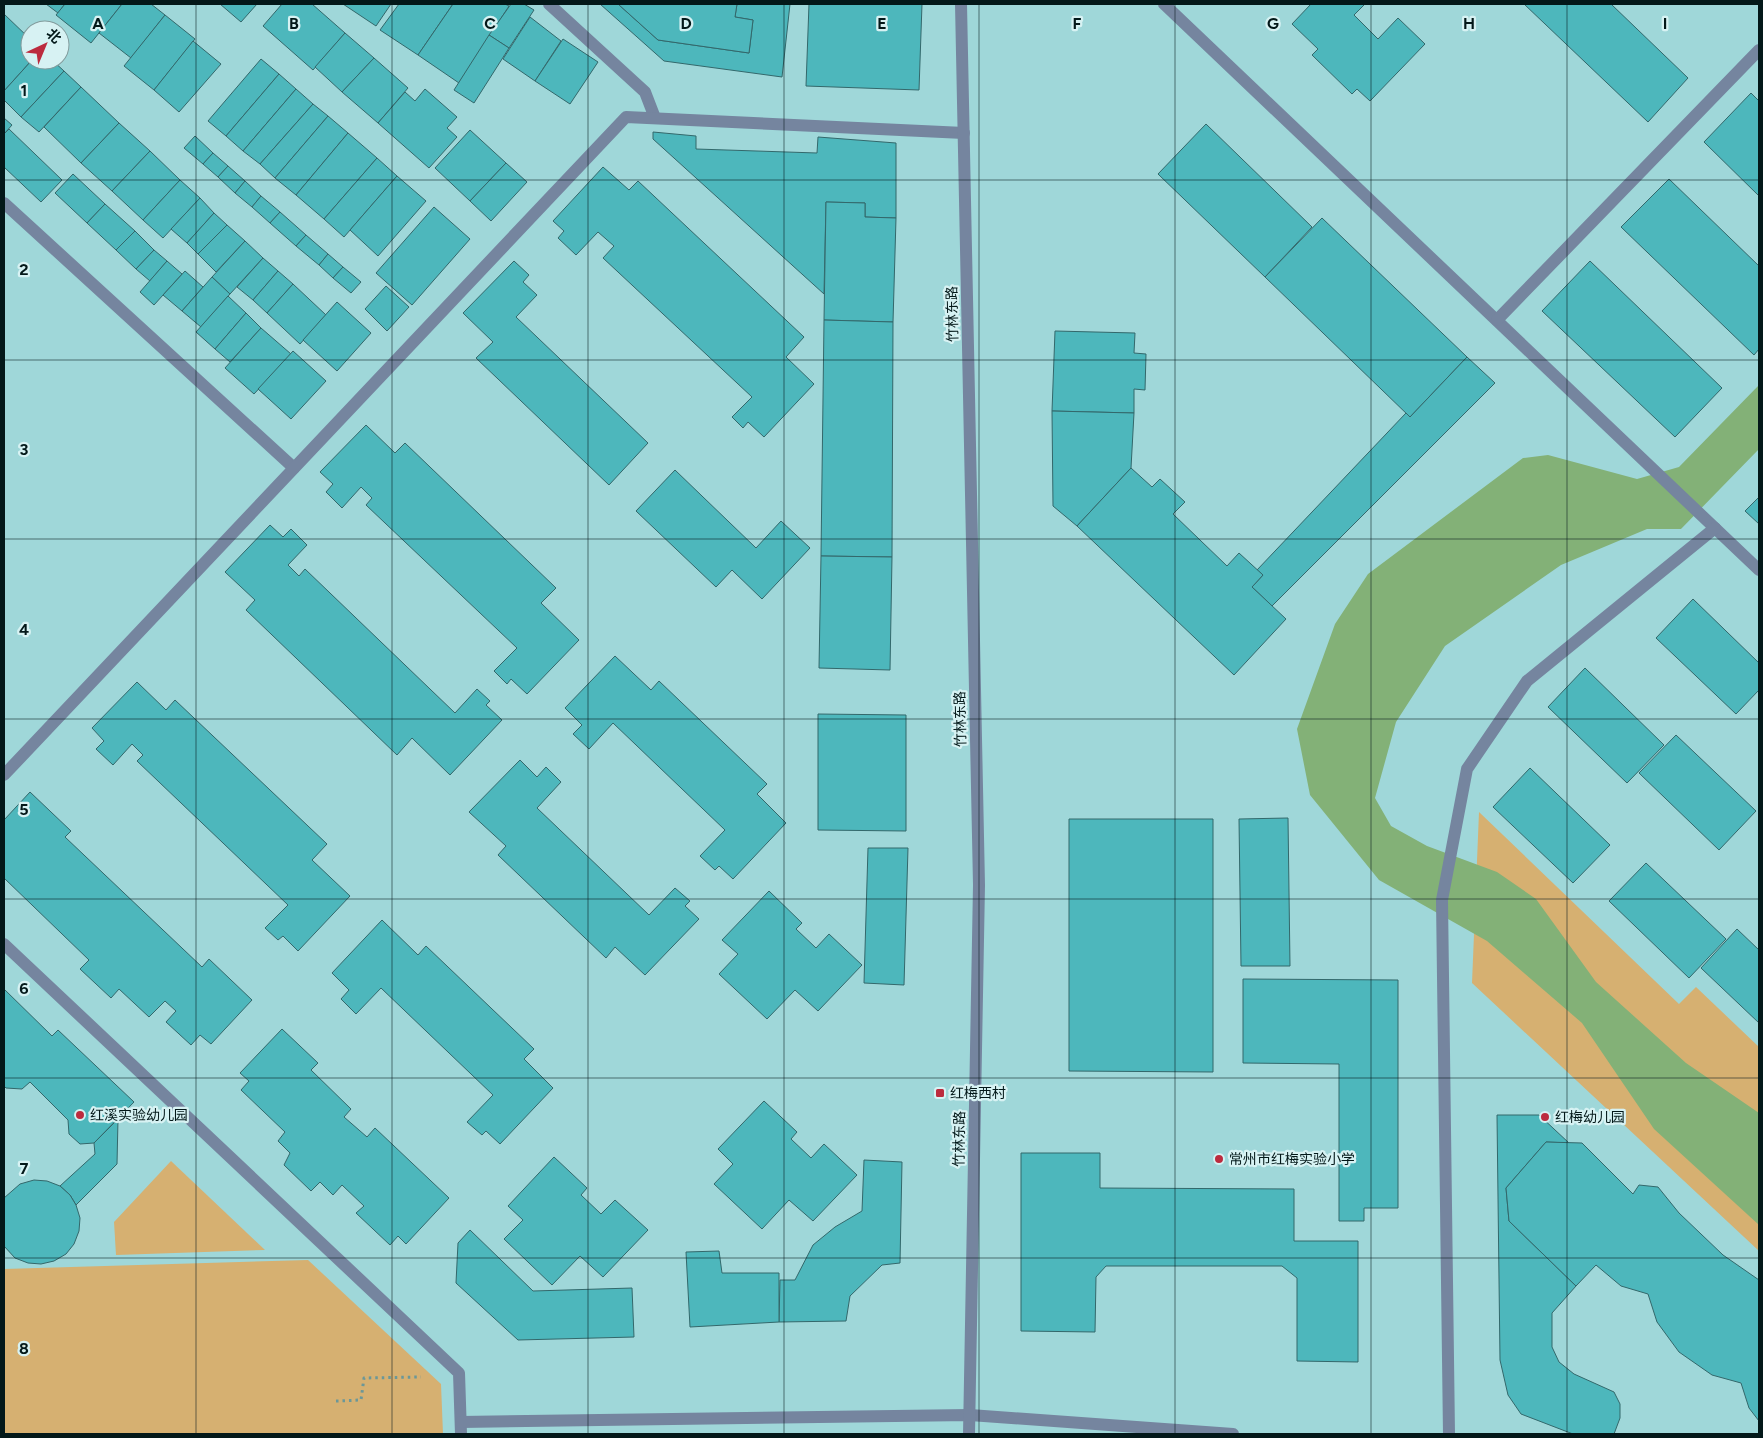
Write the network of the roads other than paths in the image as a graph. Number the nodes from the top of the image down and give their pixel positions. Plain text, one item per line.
1 (550, 4) edge
2 (961, 4) edge
3 (1164, 4) edge
4 (1759, 50) edge
5 (654, 118) junction
6 (964, 133) junction
7 (4, 203) edge
8 (1497, 320) junction
9 (294, 468) junction
10 (1715, 528) junction
11 (1759, 570) edge
12 (4, 774) edge
13 (4, 944) edge
14 (970, 1415) junction
15 (461, 1428) edge
16 (969, 1434) edge
17 (1233, 1434) edge
18 (1449, 1434) edge

1 - 5 street
2 - 6 street, 竹林东路
3 - 8 street
4 - 8 street
5 - 6 street
5 - 9 street
6 - 14 street, 竹林东路
7 - 9 street
8 - 10 street
9 - 12 street
10 - 11 street
10 - 18 street
13 - 15 street
14 - 15 street
14 - 16 street, 竹林东路
14 - 17 street

